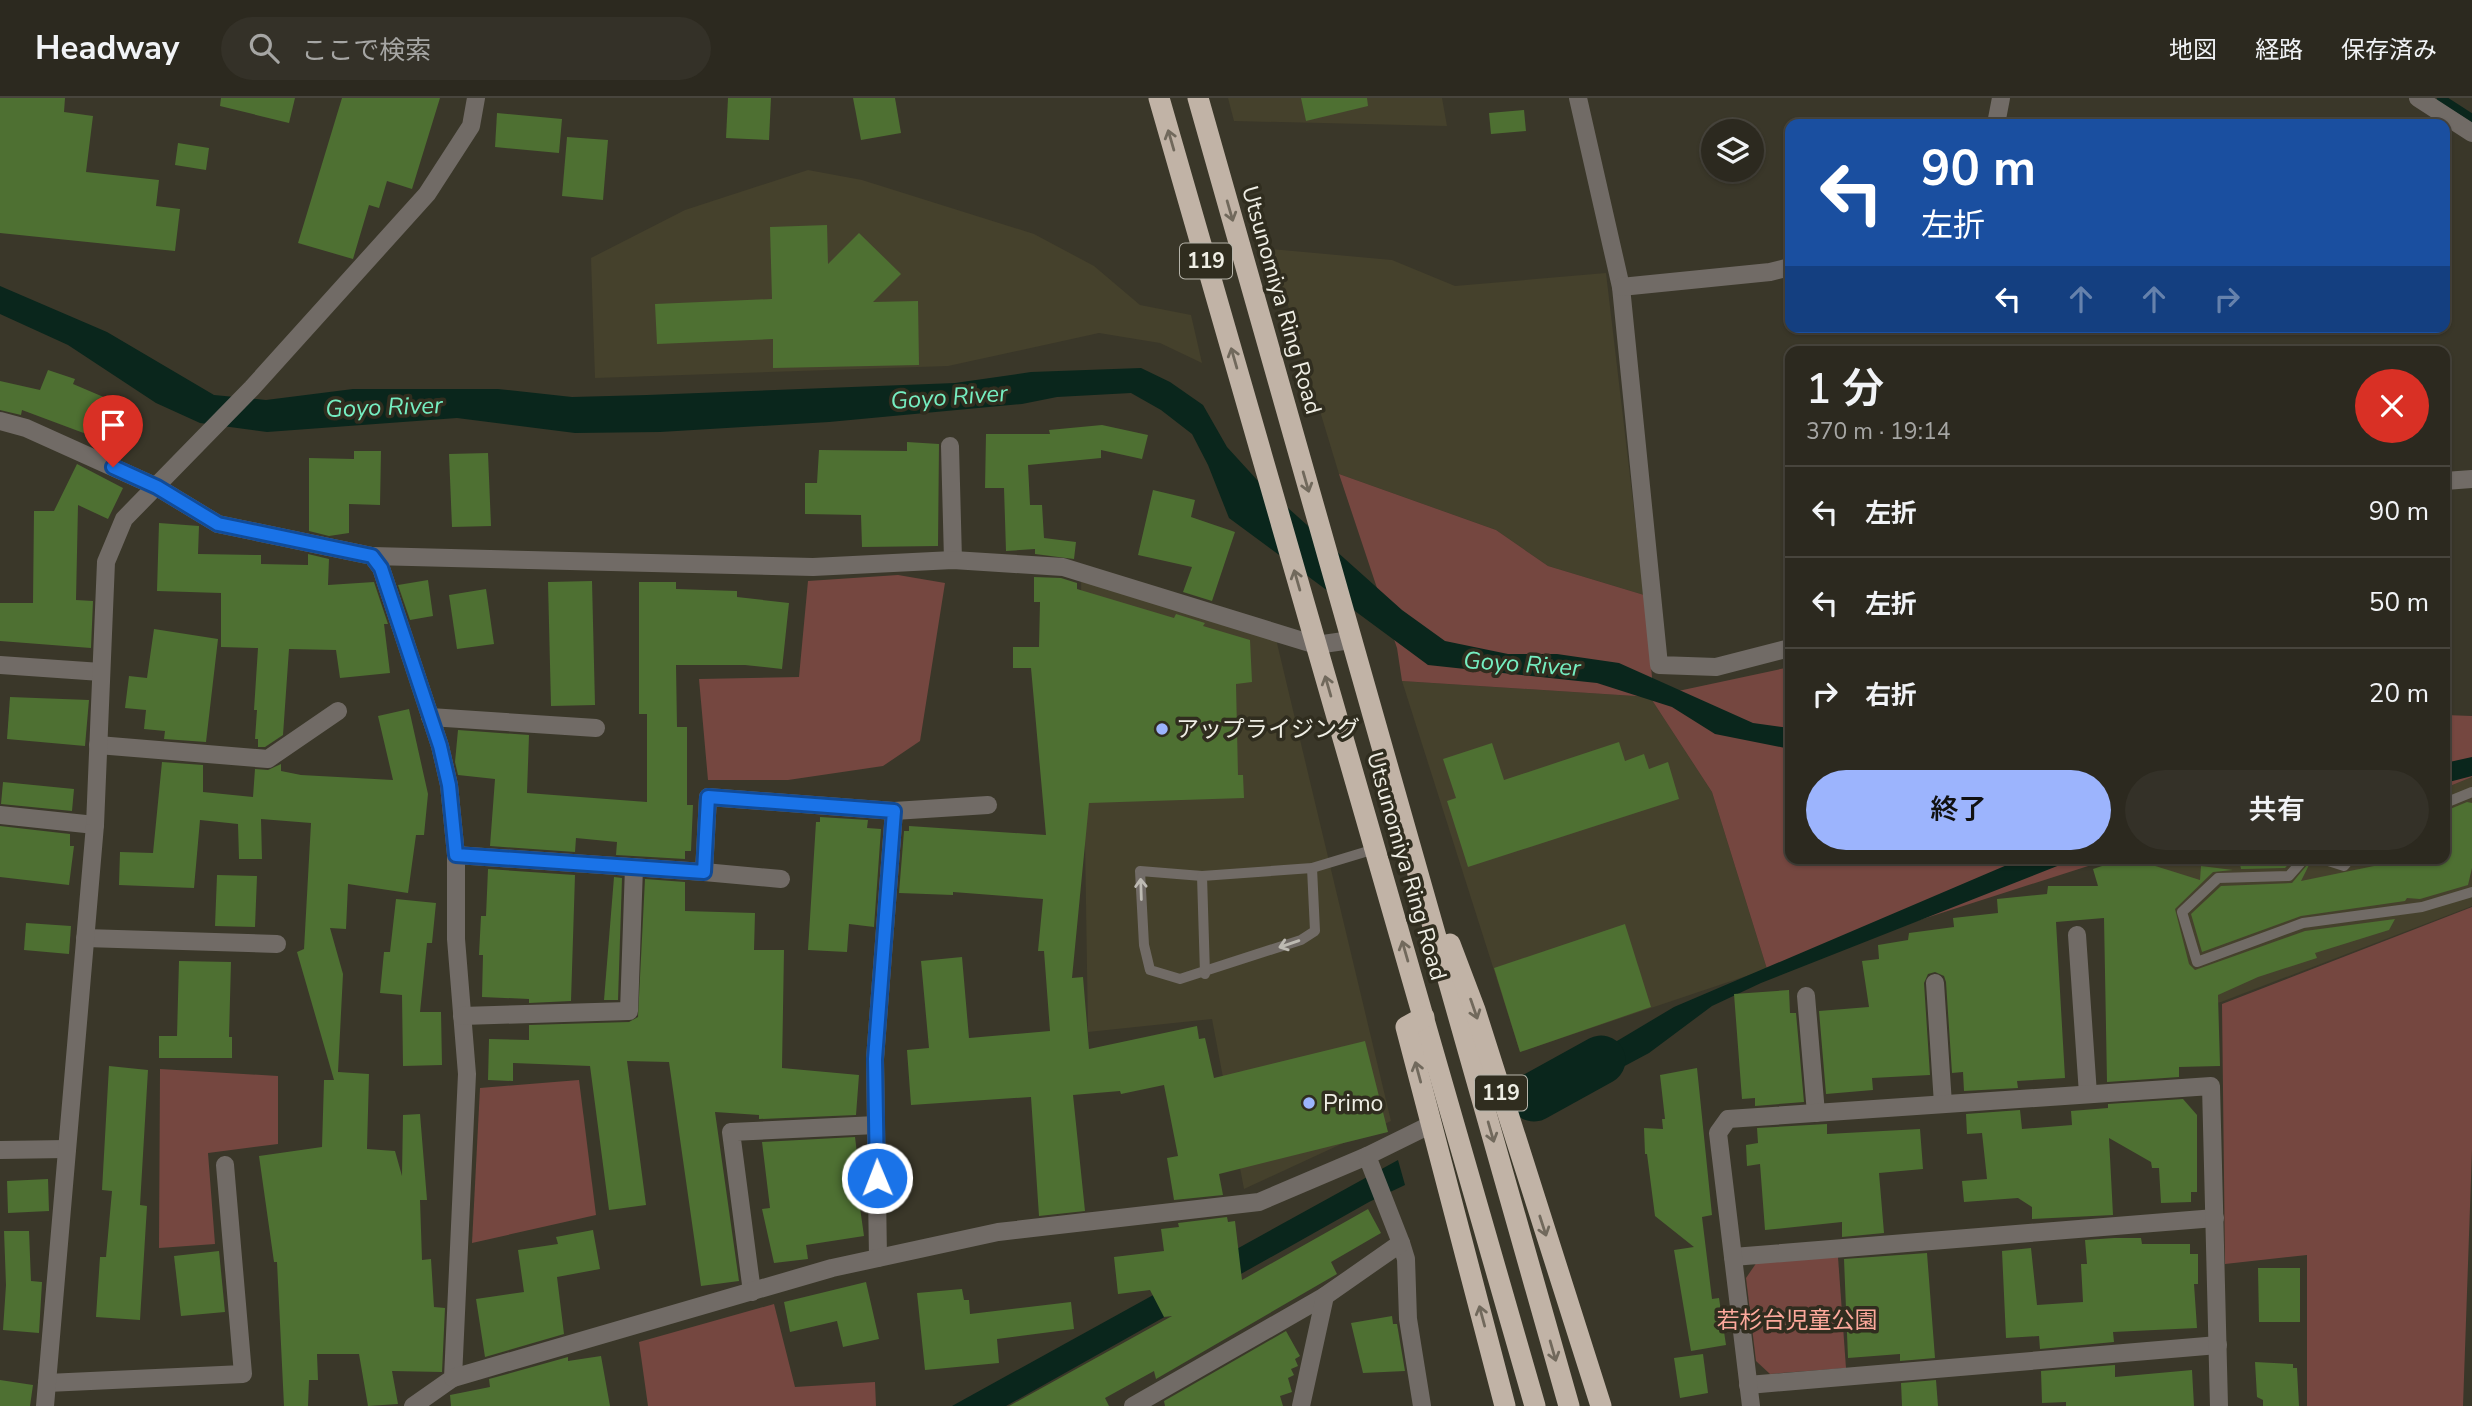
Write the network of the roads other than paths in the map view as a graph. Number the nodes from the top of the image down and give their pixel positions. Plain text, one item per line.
1 (476, 98) edge
2 (1159, 98) edge
3 (1198, 98) edge
4 (1578, 98) edge
5 (2001, 98) edge
6 (2418, 98) edge
7 (1997, 119) edge
8 (2450, 119) edge
9 (2450, 119) edge
10 (2472, 134) edge
11 (1785, 268) edge
12 (1621, 287) junction
13 (0, 421) edge
14 (950, 446) dead end
15 (2472, 479) edge
16 (2450, 481) edge
17 (157, 487) junction
18 (372, 556) junction
19 (953, 560) junction
20 (1350, 640) junction
21 (1316, 645) junction
22 (1785, 649) edge
23 (0, 665) edge
24 (101, 672) junction
25 (338, 711) dead end
26 (430, 717) junction
27 (596, 729) dead end
28 (98, 745) junction
29 (1391, 784) junction
30 (2472, 792) edge
31 (2450, 801) edge
32 (988, 805) dead end
33 (894, 811) junction
34 (0, 815) edge
35 (95, 825) junction
36 (1375, 849) junction
37 (456, 855) junction
38 (2300, 864) edge
39 (634, 867) junction
40 (1312, 868) junction
41 (704, 872) junction
42 (1202, 876) junction
43 (781, 879) dead end
44 (2472, 892) edge
45 (2077, 935) dead end
46 (85, 938) junction
47 (277, 944) dead end
48 (1205, 974) junction
49 (1935, 982) dead end
50 (1807, 996) dead end
51 (462, 1016) junction
52 (1424, 1017) junction
53 (2088, 1094) junction
54 (1943, 1104) junction
55 (1816, 1113) junction
56 (1432, 1124) junction
57 (876, 1125) junction
58 (67, 1149) junction
59 (0, 1150) edge
60 (1370, 1162) junction
61 (225, 1166) dead end
62 (2215, 1218) junction
63 (1401, 1243) junction
64 (1733, 1257) junction
65 (878, 1258) junction
66 (751, 1292) junction
67 (1325, 1296) junction
68 (2218, 1345) junction
69 (453, 1378) junction
70 (47, 1383) junction
71 (1748, 1385) junction
72 (45, 1406) edge
73 (413, 1406) edge
74 (1133, 1406) edge
75 (1301, 1406) edge
76 (1422, 1406) edge
77 (1505, 1406) edge
78 (1535, 1406) edge
79 (1569, 1406) edge
80 (1601, 1406) edge
81 (1751, 1406) edge
82 (2219, 1406) edge

1 - 17 street
21 -> 2 highway, Utsunomiya Ring Road / 119
3 -> 20 highway, Utsunomiya Ring Road / 119
4 - 12 street
5 - 7 street
6 - 8 street
9 - 10 street
11 - 12 street
12 - 22 street
13 - 17 street
14 - 19 street
15 - 16 street
17 - 18 street
17 - 24 street
18 - 19 street
18 - 26 street
19 - 21 street
20 - 21 street
20 - 29 highway, Utsunomiya Ring Road / 119
36 -> 21 highway, Utsunomiya Ring Road / 119
23 - 24 street
24 - 28 street
25 - 28 street
26 - 27 street
26 - 37 street
28 - 35 street
29 -> 79 highway, Utsunomiya Ring Road / 119
29 -> 80 highway, 119
30 - 31 lane
32 - 33 street
33 - 41 street
33 - 57 street
34 - 35 street
35 - 46 street
36 - 40 lane
52 -> 36 highway, Utsunomiya Ring Road / 119
37 - 39 street
37 - 51 street
38 - 44 lane
39 - 41 street
39 - 51 street
40 - 42 lane
40 -> 48 lane
41 - 43 street
42 - 48 lane
48 -> 42 lane
45 - 53 street
46 - 47 street
46 - 58 street
49 - 54 street
50 - 55 street
51 - 69 street
56 -> 52 highway
52 - 78 highway, Utsunomiya Ring Road / 119
53 - 54 street
53 - 62 street
54 - 55 street
55 - 64 street
56 - 60 street
77 -> 56 highway
57 - 65 street
57 - 66 street
58 - 59 street
58 - 70 street
60 - 63 street
60 - 65 street
61 - 70 street
62 - 64 street
62 - 68 street
63 - 67 street
63 - 76 street
64 - 71 street
65 - 66 street
66 - 69 street
67 - 74 street
67 - 75 street
68 - 71 street
68 - 82 street
69 - 73 street
70 - 72 street
71 - 81 street

